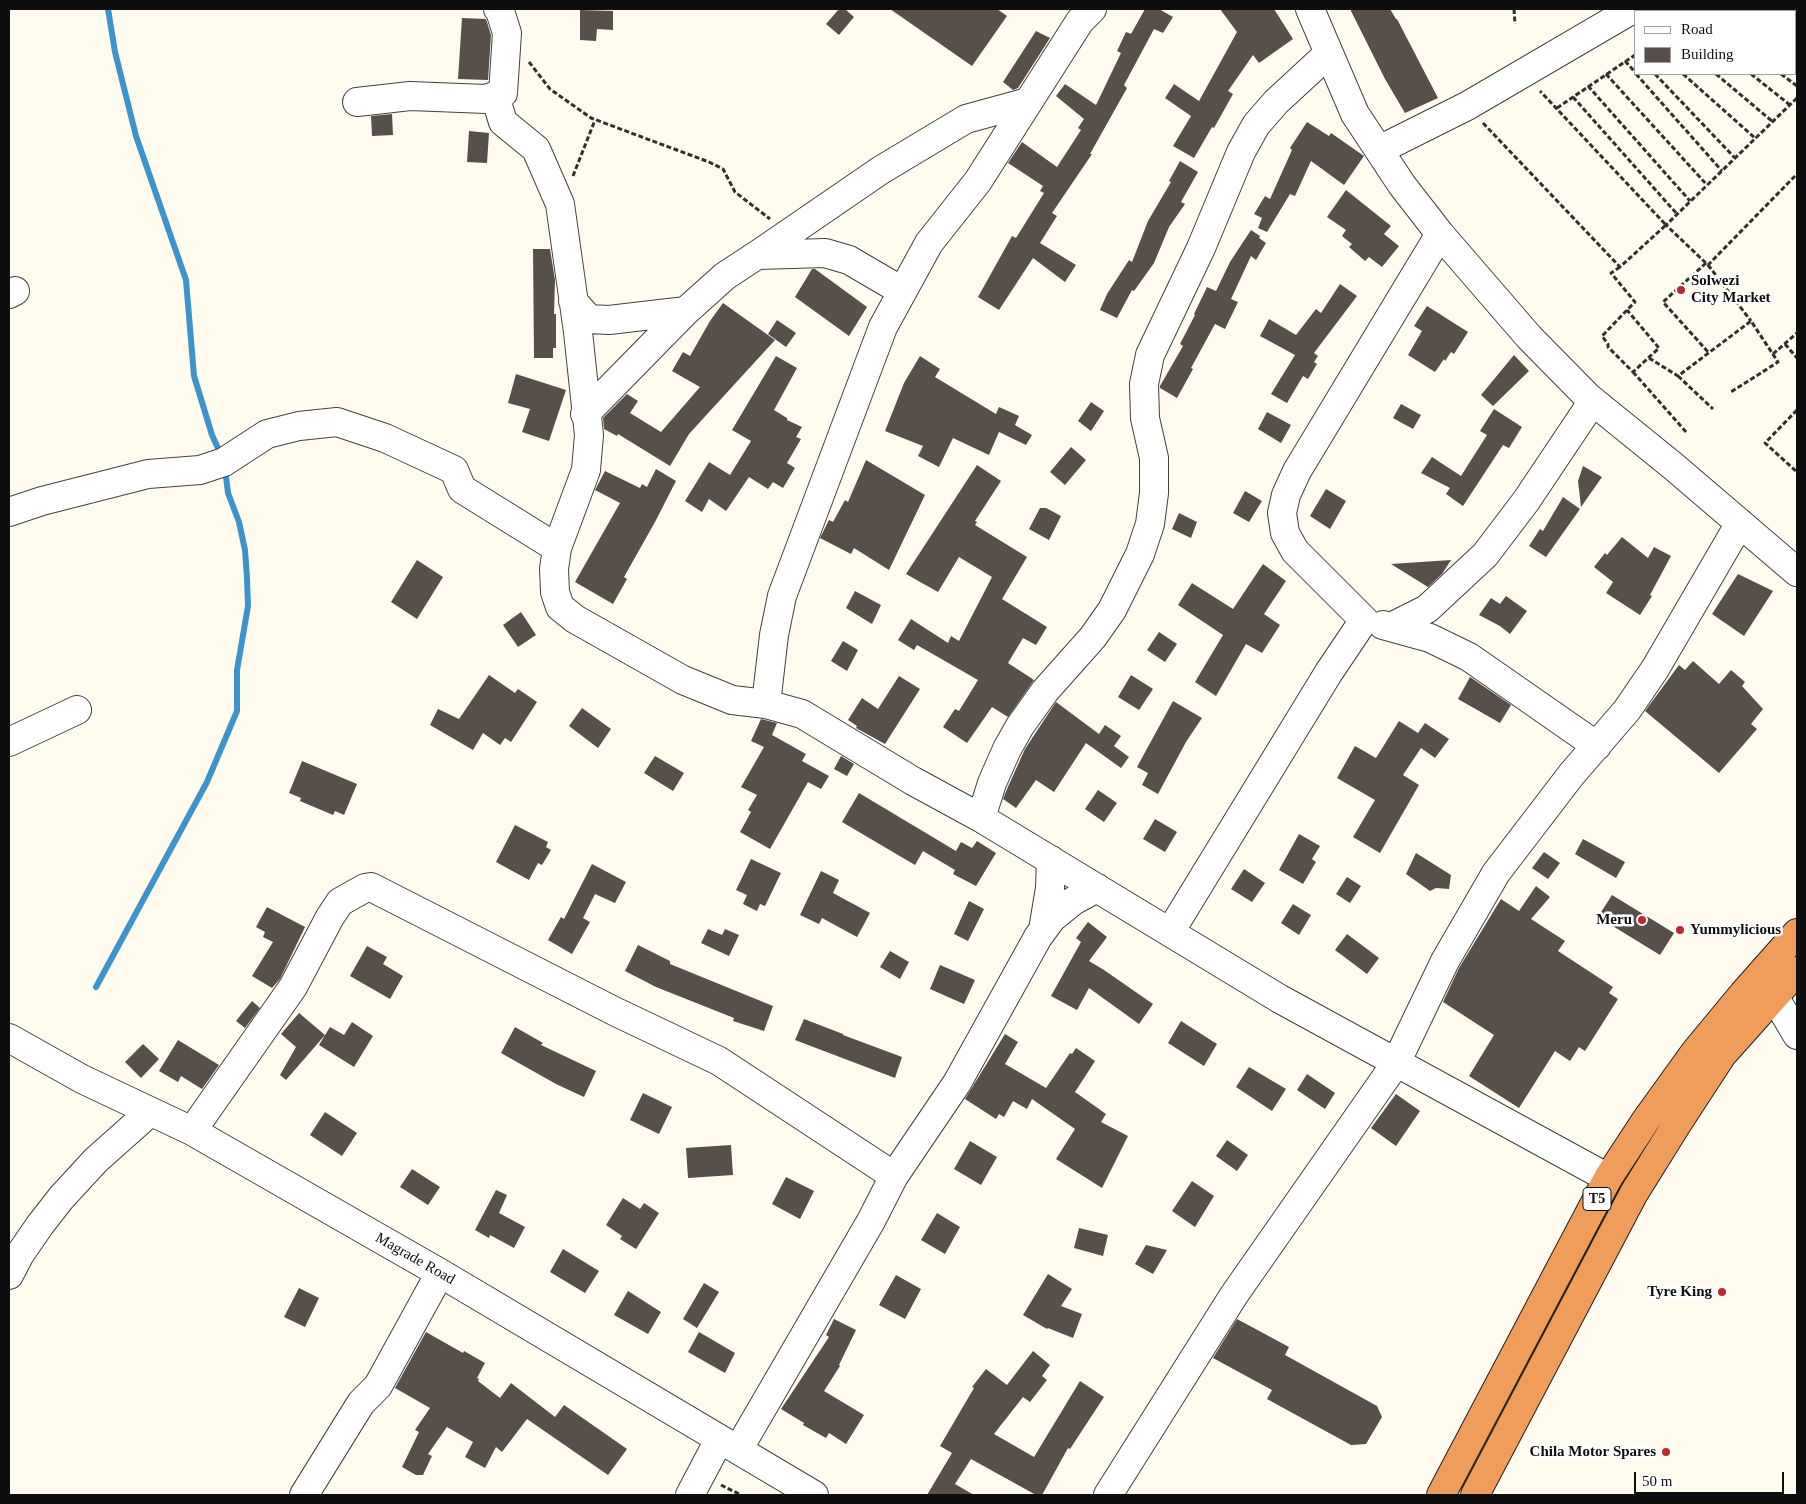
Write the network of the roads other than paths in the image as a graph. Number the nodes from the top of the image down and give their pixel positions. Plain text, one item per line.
1 (498, 9) edge
2 (1310, 9) edge
3 (1633, 9) edge
4 (1079, 13) edge
5 (1328, 54) junction
6 (495, 96) junction
7 (357, 102) dead end
8 (1028, 102) junction
9 (1379, 150) junction
10 (1440, 234) junction
11 (757, 255) junction
12 (902, 291) junction
13 (573, 301) junction
14 (686, 311) junction
15 (1593, 401) junction
16 (585, 414) junction
17 (9, 512) edge
18 (1740, 523) junction
19 (557, 548) junction
20 (1797, 572) edge
21 (1364, 620) junction
22 (1391, 627) junction
23 (766, 704) junction
24 (77, 710) dead end
25 (9, 742) edge
26 (1597, 746) junction
27 (981, 818) junction
28 (1051, 860) junction
29 (1097, 888) junction
30 (1043, 930) junction
31 (1170, 932) junction
32 (1797, 933) edge
33 (1797, 971) edge
34 (1774, 996) junction
35 (1797, 1035) edge
36 (9, 1038) edge
37 (1396, 1063) junction
38 (150, 1112) junction
39 (192, 1131) junction
40 (894, 1176) junction
41 (1608, 1178) junction
42 (440, 1273) junction
43 (9, 1275) edge
44 (728, 1445) junction
45 (304, 1495) edge
46 (690, 1495) edge
47 (814, 1495) edge
48 (1108, 1495) edge
49 (1441, 1495) edge
50 (1475, 1495) edge

1 - 6 street
2 - 5 street
3 - 9 street
4 - 8 street
5 - 9 street
5 - 27 street
6 - 7 street
6 - 13 street
8 - 11 street
8 - 12 street
9 - 10 street
10 - 15 street
10 - 21 street
11 - 12 street
11 - 14 street
12 - 23 street
13 - 14 street
13 - 16 street
14 - 16 street
15 - 18 street
15 - 22 street
16 - 19 street
17 - 19 street
18 - 20 street
18 - 26 street
19 - 23 street
21 - 22 street
21 - 31 street
22 - 26 street
23 - 27 street
24 - 25 street
26 - 37 street
27 - 28 street
28 - 29 street
28 - 30 street
29 - 30 street
29 - 31 street
30 - 40 street
31 - 37 street
32 - 41 highway, T5
33 - 34 highway, T5
34 - 35 street
34 - 50 highway, T5
36 - 38 street, Magrade Road
37 - 41 street
37 - 48 street
38 - 39 street, Magrade Road
38 - 43 street
39 - 40 street
39 - 42 street, Magrade Road
40 - 44 street
41 - 49 highway, T5
42 - 44 street, Magrade Road
42 - 45 street
44 - 46 street
44 - 47 street, Magrade Road

